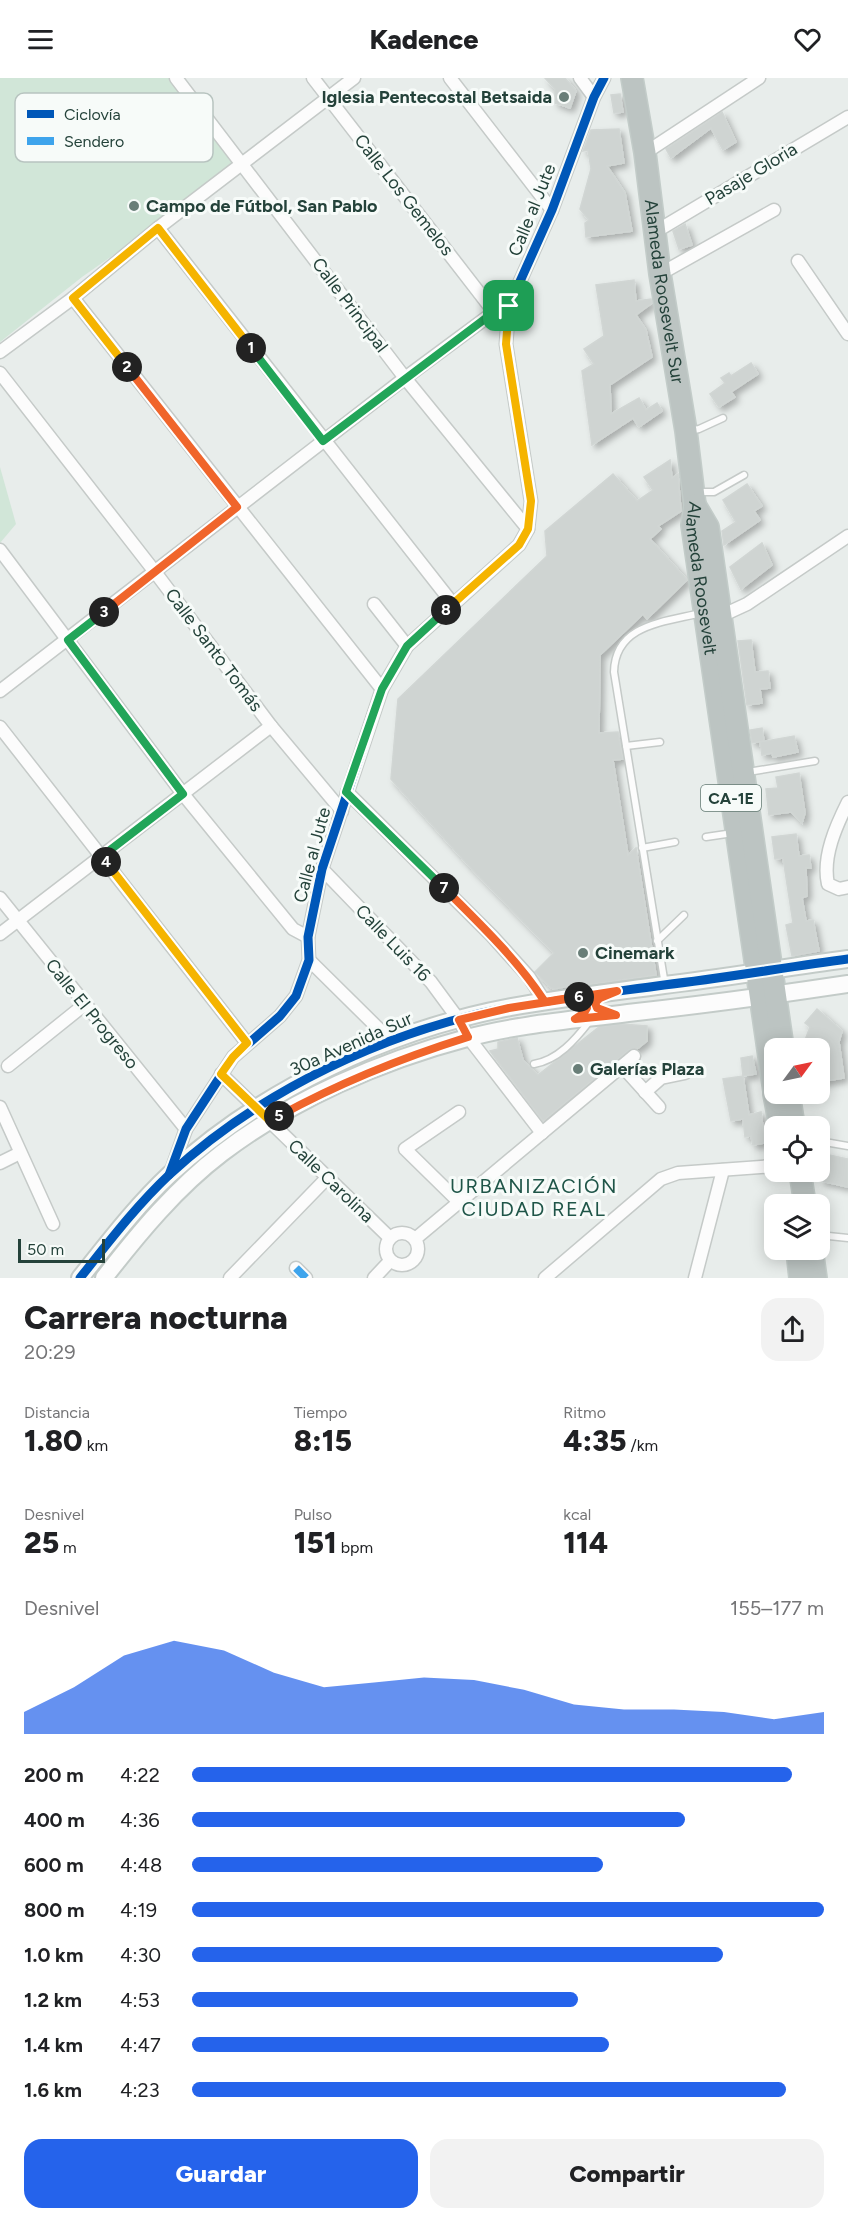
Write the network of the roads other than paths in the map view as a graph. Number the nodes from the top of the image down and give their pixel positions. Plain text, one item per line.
1 (176, 78) edge
2 (313, 78) edge
3 (354, 78) edge
4 (450, 78) edge
5 (580, 78) edge
6 (604, 78) edge
7 (632, 78) edge
8 (759, 78) edge
9 (188, 93) edge
10 (594, 97) junction
11 (328, 98) junction
12 (848, 117) edge
13 (213, 125) edge
14 (645, 153) junction
15 (243, 164) junction
16 (552, 210) junction
17 (774, 210) dead end
18 (158, 228) junction
19 (655, 231) junction
20 (798, 261) dead end
21 (660, 274) junction
22 (73, 298) junction
23 (509, 306) junction
24 (494, 312) junction
25 (848, 334) edge
26 (0, 352) edge
27 (0, 373) edge
28 (405, 378) junction
29 (723, 418) dead end
30 (686, 431) junction
31 (323, 441) junction
32 (744, 475) dead end
33 (693, 499) junction
34 (237, 507) junction
35 (528, 529) junction
36 (848, 536) edge
37 (0, 550) edge
38 (155, 572) junction
39 (374, 604) dead end
40 (453, 604) junction
41 (713, 614) junction
42 (68, 640) junction
43 (407, 646) junction
44 (382, 689) junction
45 (0, 691) edge
46 (271, 726) junction
47 (0, 727) edge
48 (660, 742) dead end
49 (626, 746) junction
50 (815, 761) dead end
51 (745, 773) junction
52 (346, 792) junction
53 (183, 794) junction
54 (848, 802) edge
55 (342, 811) junction
56 (842, 825) edge
57 (736, 832) junction
58 (706, 837) dead end
59 (675, 842) dead end
60 (642, 848) junction
61 (101, 857) junction
62 (322, 869) junction
63 (848, 887) edge
64 (0, 898) edge
65 (684, 915) dead end
66 (17, 921) junction
67 (0, 934) edge
68 (308, 937) junction
69 (657, 941) junction
70 (848, 959) edge
71 (309, 960) junction
72 (765, 971) junction
73 (848, 984) edge
74 (665, 985) junction
75 (617, 991) junction
76 (768, 996) junction
77 (574, 998) junction
78 (545, 1002) junction
79 (84, 1005) junction
80 (616, 1015) junction
81 (593, 1017) junction
82 (575, 1019) junction
83 (459, 1020) junction
84 (468, 1037) junction
85 (771, 1038) edge
86 (780, 1038) edge
87 (390, 1040) junction
88 (247, 1043) junction
89 (634, 1056) dead end
90 (534, 1064) dead end
91 (8, 1066) dead end
92 (622, 1066) junction
93 (685, 1073) dead end
94 (221, 1074) junction
95 (645, 1092) junction
96 (0, 1107) edge
97 (659, 1107) dead end
98 (257, 1109) junction
99 (459, 1112) dead end
100 (270, 1121) junction
101 (186, 1129) junction
102 (542, 1133) junction
103 (830, 1143) edge
104 (848, 1146) edge
105 (20, 1153) junction
106 (0, 1163) edge
107 (764, 1167) edge
108 (723, 1170) junction
109 (169, 1175) junction
110 (327, 1178) junction
111 (459, 1202) junction
112 (53, 1224) dead end
113 (830, 1236) edge
114 (390, 1238) junction
115 (848, 1238) edge
116 (415, 1239) junction
117 (797, 1260) edge
118 (813, 1260) edge
119 (390, 1261) junction
120 (296, 1268) dead end
121 (693, 1276) edge
122 (80, 1278) edge
123 (104, 1278) edge
124 (230, 1278) edge
125 (306, 1278) edge
126 (374, 1278) edge
127 (545, 1278) edge
128 (800, 1278) edge
129 (816, 1278) edge

1 - 9 street, Calle Principal
2 - 11 street, Calle Los Gemelos
3 - 11 street
4 - 16 street
5 - 10 street
6 - 10 street, Calle al Jute
7 - 14 highway, Alameda Roosevelt Sur / CA-1E
8 - 14 street
10 - 16 street, Calle al Jute
11 - 15 street
11 - 24 street, Calle Los Gemelos
12 - 19 street, Pasaje Gloria
13 - 15 street, Calle Principal
14 - 19 highway, Alameda Roosevelt Sur / CA-1E
15 - 18 street
15 - 28 street, Calle Principal
16 - 23 street, Calle al Jute
17 - 21 street
18 - 22 street
18 - 31 street
19 - 21 highway, Alameda Roosevelt Sur / CA-1E
20 - 25 street
21 - 30 highway, Alameda Roosevelt Sur / CA-1E
22 - 26 street
22 - 34 street
23 - 24 street
23 - 35 street, Calle al Jute
24 - 28 street
27 - 38 street, Calle Santo Tomás
28 - 31 street
28 - 35 street, Calle Principal
29 - 30 lane
30 - 33 highway, Alameda Roosevelt Sur / CA-1E
31 - 34 street
31 - 40 street
32 - 33 lane
33 - 41 highway, Alameda Roosevelt / CA-1E
34 - 38 street
34 - 44 street
35 - 40 street, Calle al Jute
36 - 41 street
37 - 42 street
38 - 42 street
38 - 46 street, Calle Santo Tomás
39 - 43 street
40 - 43 street, Calle al Jute
41 - 49 lane
41 - 51 highway, Alameda Roosevelt / CA-1E
41 - 57 highway, Alameda Roosevelt / CA-1E
42 - 45 street
42 - 53 street
43 - 44 street, Calle al Jute
44 - 52 street, Calle al Jute
46 - 53 street
46 - 55 street, Calle Santo Tomás
47 - 61 street
48 - 49 lane
49 - 60 lane
50 - 51 lane
51 - 72 highway, Alameda Roosevelt / CA-1E
52 - 55 street, Calle al Jute
52 - 78 street
53 - 61 street
53 - 68 street
54 - 56 street
55 - 62 street, Calle al Jute
56 - 63 street
57 - 58 lane
57 - 72 highway, Alameda Roosevelt / CA-1E
59 - 60 lane
60 - 69 lane
61 - 66 street
61 - 88 street
62 - 68 street, Calle al Jute
62 - 83 street, Calle Luis 16
64 - 66 street, Calle El Progreso
65 - 69 lane
66 - 67 street
66 - 79 street, Calle El Progreso
68 - 71 street, Calle al Jute
69 - 74 lane
70 - 72 street, 30a Avenida Sur
71 - 87 street
71 - 88 street, Calle al Jute
72 - 74 street, 30a Avenida Sur
72 - 76 highway, Alameda Roosevelt / CA-1E
73 - 76 street, 30a Avenida Sur
74 - 75 street, 30a Avenida Sur
75 - 77 street, 30a Avenida Sur
75 - 80 street
76 - 80 street, 30a Avenida Sur
76 - 85 highway, Alameda Roosevelt / CA-1E
76 - 86 highway, Alameda Roosevelt / CA-1E
77 - 78 street, 30a Avenida Sur
77 - 82 street
78 - 83 street, 30a Avenida Sur
79 - 91 street
79 - 101 street, Calle El Progreso
80 - 81 street, 30a Avenida Sur
81 - 82 street, 30a Avenida Sur
81 - 90 lane
82 - 84 street, 30a Avenida Sur
83 - 84 street, Calle Luis 16
83 - 87 street, 30a Avenida Sur
84 - 100 street, 30a Avenida Sur
84 - 102 street, Calle Luis 16
87 - 98 street, 30a Avenida Sur
88 - 94 street, Calle al Jute
89 - 92 street
92 - 95 street
92 - 102 street
93 - 95 street
94 - 98 street, Calle Carolina
94 - 101 street, Calle al Jute
95 - 97 street
96 - 105 street
98 - 100 street, Calle Carolina
98 - 109 street, 30a Avenida Sur
99 - 111 street
100 - 110 street, Calle Carolina
100 - 123 street, 30a Avenida Sur
101 - 109 street, Calle al Jute
102 - 111 street
103 - 104 lane
105 - 106 street
105 - 112 street
107 - 108 street
108 - 121 street
108 - 127 street
109 - 122 street, 30a Avenida Sur
110 - 114 street, Calle Carolina
110 - 124 street
111 - 116 street
113 - 115 lane
114 - 116 street
114 - 119 street
116 - 119 street
117 - 128 highway
118 - 129 highway
119 - 126 street
120 - 125 street

